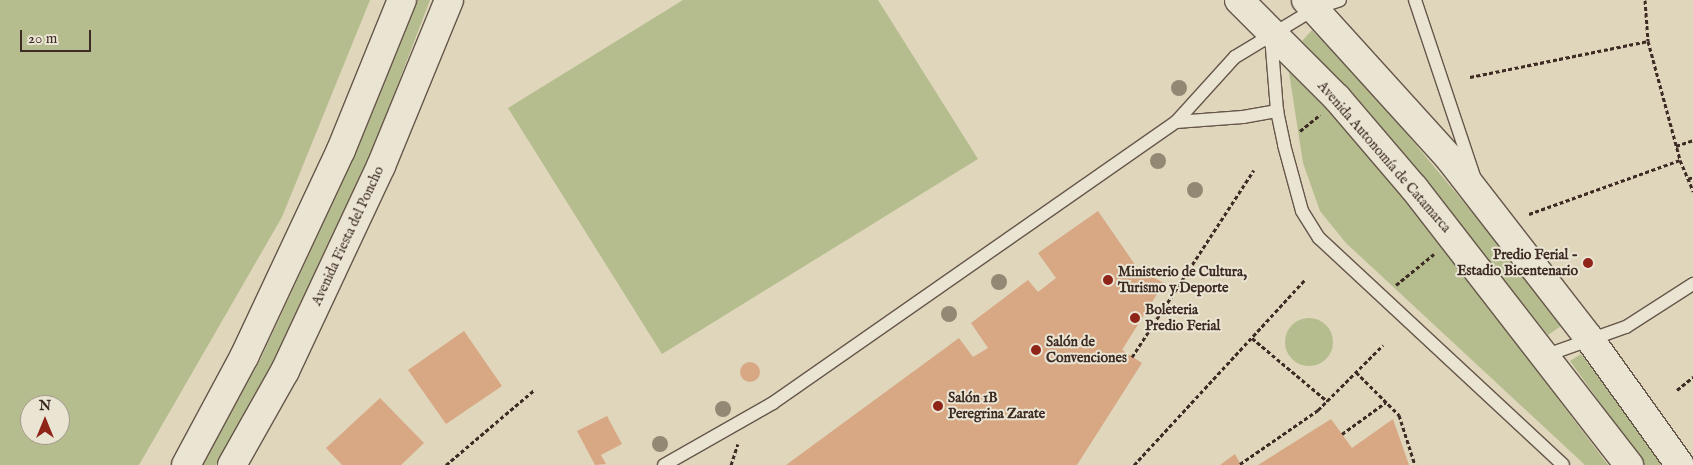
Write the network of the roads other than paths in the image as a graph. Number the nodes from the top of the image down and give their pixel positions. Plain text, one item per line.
1 (402, 0) edge
2 (449, 0) edge
3 (1239, 0) edge
4 (1415, 0) edge
5 (1320, 2) edge
6 (1271, 33) junction
7 (1277, 110) junction
8 (1176, 122) junction
9 (1483, 200) junction
10 (1693, 284) edge
11 (1589, 338) junction
12 (1544, 356) junction
13 (186, 465) edge
14 (232, 465) edge
15 (664, 465) edge
16 (1563, 465) edge
17 (1629, 465) edge
18 (1680, 465) edge

1 - 13 main road
2 - 14 main road, Avenida Fiesta del Poncho
3 - 6 main road, Avenida Autonomía de Catamarca
4 - 9 lane
5 - 6 lane
5 - 9 main road
6 - 7 lane
6 - 8 lane
6 - 12 main road, Avenida Autonomía de Catamarca
7 - 8 lane
7 - 16 lane
8 - 15 lane
9 - 11 main road
10 - 11 lane
11 - 12 lane
11 - 18 main road
12 - 17 main road, Avenida Autonomía de Catamarca

